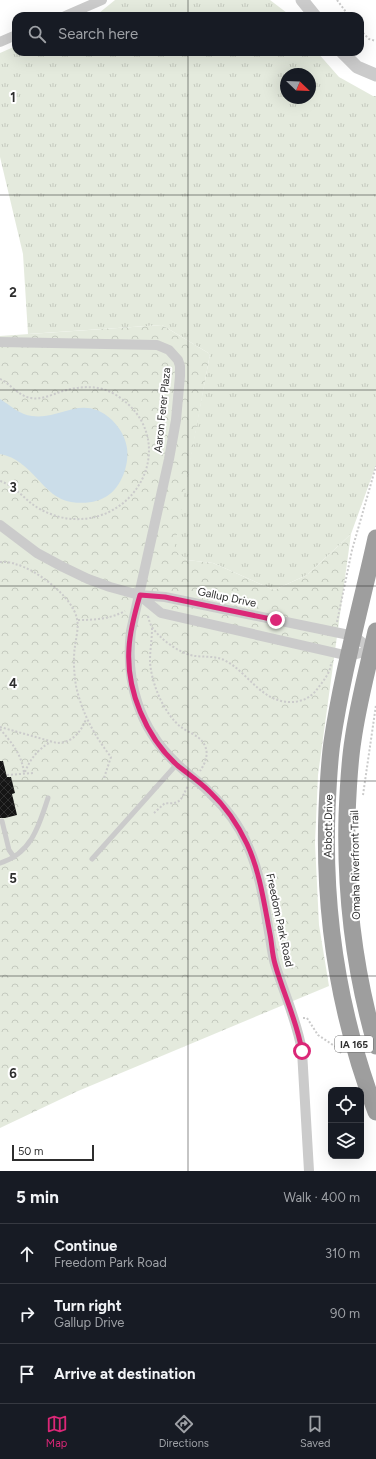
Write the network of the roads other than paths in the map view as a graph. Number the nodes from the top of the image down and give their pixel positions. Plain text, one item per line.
1 (102, 0) edge
2 (302, 0) edge
3 (74, 12) edge
4 (312, 12) edge
5 (12, 37) edge
6 (0, 42) edge
7 (346, 56) edge
8 (376, 75) edge
9 (0, 342) edge
10 (0, 525) edge
11 (376, 538) edge
12 (140, 595) junction
13 (376, 631) edge
14 (354, 636) junction
15 (372, 650) junction
16 (349, 656) junction
17 (177, 764) junction
18 (48, 798) dead end
19 (2, 821) dead end
20 (14, 857) junction
21 (92, 859) dead end
22 (0, 863) edge
23 (376, 1046) edge
24 (376, 1112) edge
25 (309, 1171) edge

1 - 3 street
2 - 4 street
5 - 6 street
7 - 8 street
9 - 12 street, Aaron Ferer Plaza
10 - 12 street, Gallup Drive
11 - 14 highway, Abbott Drive
12 - 14 street, Gallup Drive
12 - 16 street, Gallup Drive
12 - 17 street, Freedom Park Road
13 - 15 highway, Abbott Drive
14 - 15 street, Gallup Drive
14 - 16 highway, Abbott Drive
15 - 16 street, Gallup Drive
15 - 23 highway, Abbott Drive / IA 165
16 - 24 highway, Abbott Drive / IA 165
17 - 21 lane
17 - 25 street, Freedom Park Road
18 - 20 lane
19 - 20 lane
20 - 22 lane

